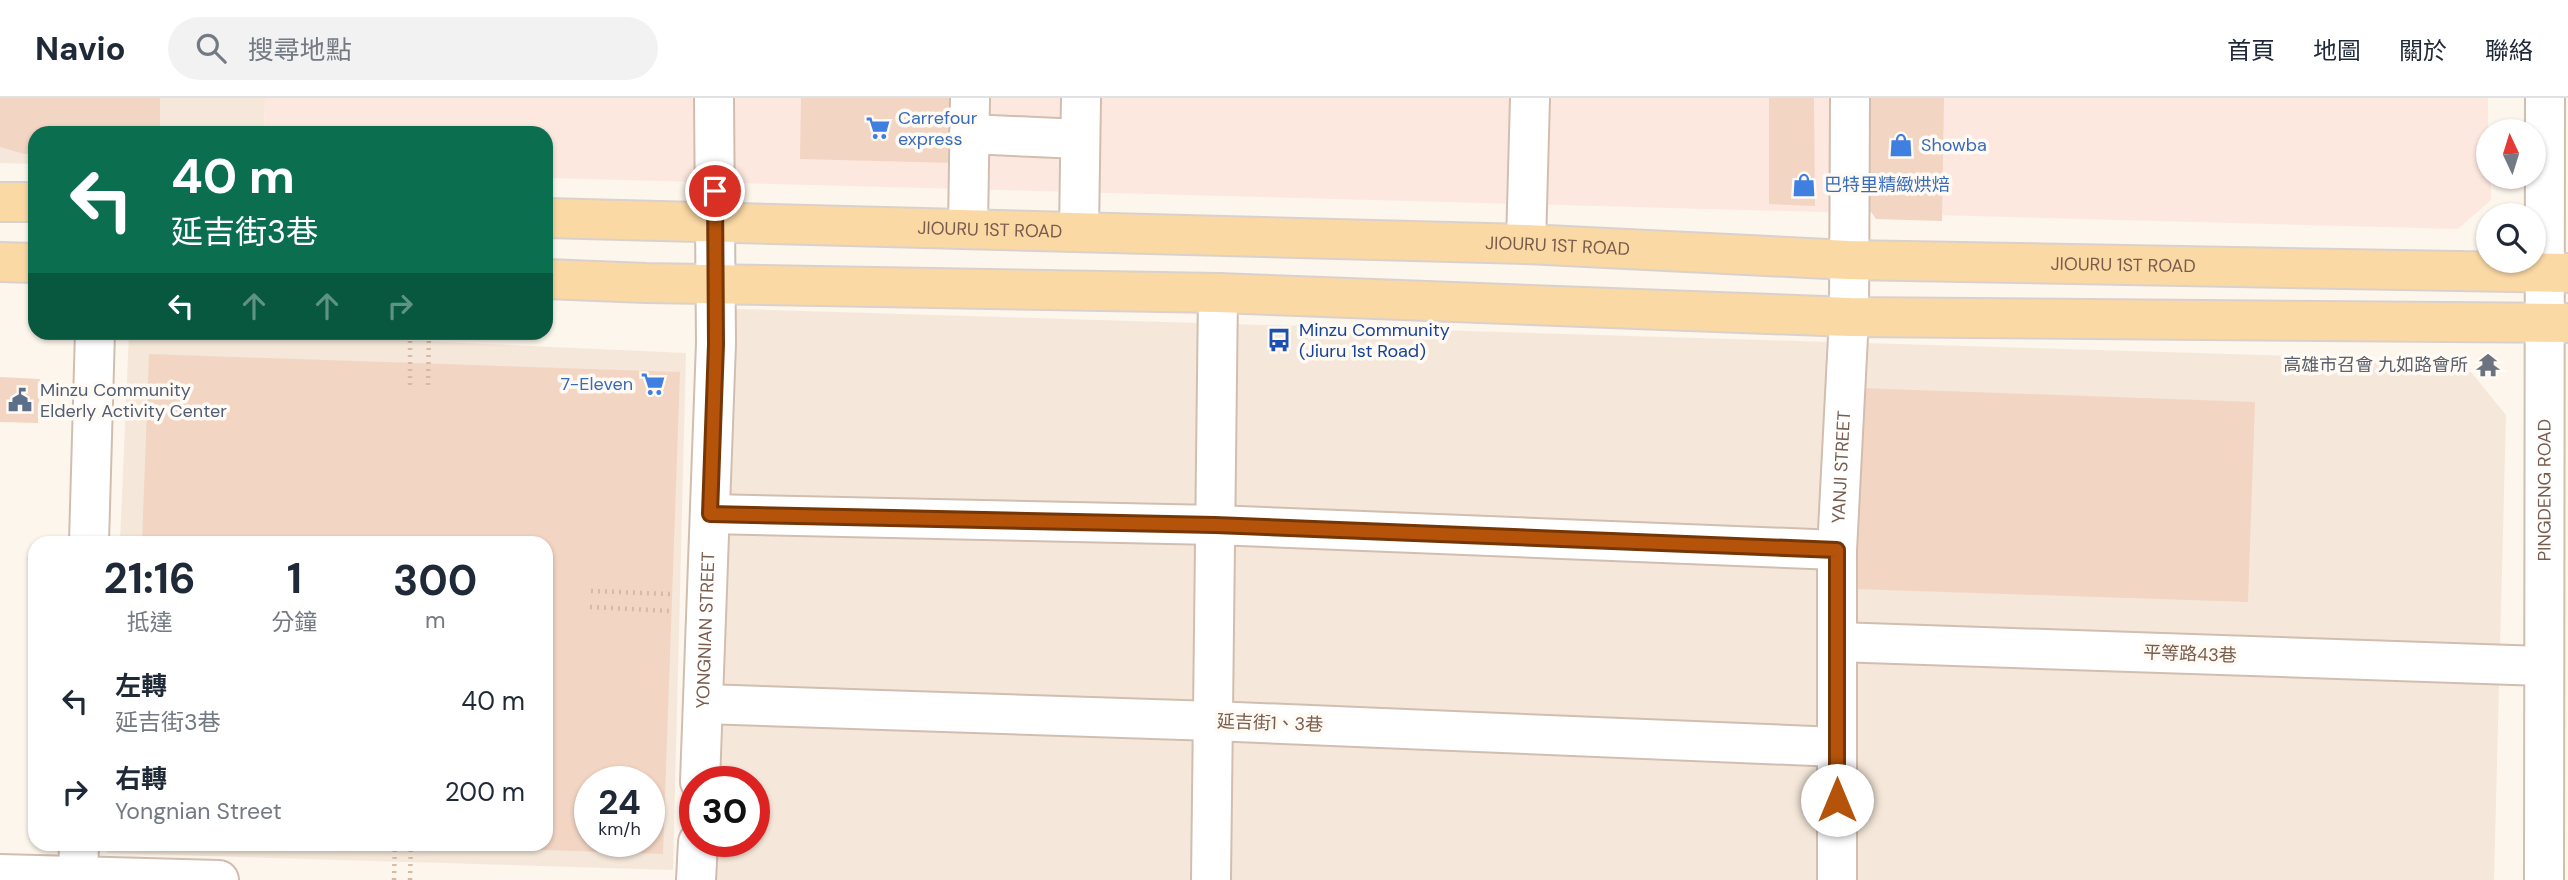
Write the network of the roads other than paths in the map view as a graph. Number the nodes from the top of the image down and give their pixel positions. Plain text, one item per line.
1 (714, 98) edge
2 (1081, 98) edge
3 (1530, 98) edge
4 (1850, 98) edge
5 (2545, 98) edge
6 (970, 116) edge
7 (1080, 139) junction
8 (0, 202) edge
9 (28, 202) edge
10 (553, 218) edge
11 (714, 223) junction
12 (968, 228) junction
13 (1079, 231) junction
14 (1526, 244) junction
15 (1848, 260) junction
16 (0, 262) edge
17 (28, 263) edge
18 (2556, 273) edge
19 (553, 279) edge
20 (716, 283) junction
21 (1218, 293) junction
22 (1849, 317) junction
23 (2557, 323) edge
24 (95, 340) edge
25 (710, 514) junction
26 (1215, 525) junction
27 (89, 536) edge
28 (1837, 550) junction
29 (1837, 642) junction
30 (2544, 666) junction
31 (703, 704) junction
32 (1213, 721) junction
33 (1837, 747) junction
34 (701, 766) edge
35 (697, 857) edge
36 (79, 860) edge
37 (0, 874) edge
38 (173, 879) edge
39 (219, 880) edge
40 (696, 880) edge
41 (1211, 880) edge
42 (1837, 880) edge
43 (2544, 880) edge

1 - 11 street, YONGNIAN STREET
2 - 7 street
3 - 14 street
4 - 15 street, YANJI STREET
5 - 18 street, PINGDENG ROAD
6 - 7 street
6 - 12 street
7 - 13 street
8 - 9 main road
10 - 11 main road, JIOURU 1ST ROAD
11 - 12 main road, JIOURU 1ST ROAD
11 - 20 street, YONGNIAN STREET
12 - 13 main road, JIOURU 1ST ROAD
13 - 14 main road, JIOURU 1ST ROAD
14 - 15 main road, JIOURU 1ST ROAD
15 - 18 main road, JIOURU 1ST ROAD
15 - 22 street, YANJI STREET
16 - 17 main road
18 - 23 street, PINGDENG ROAD
19 - 20 main road
20 - 21 main road
20 - 25 street, YONGNIAN STREET
21 - 22 main road
21 - 26 street
22 - 23 main road
22 - 28 street, YANJI STREET
23 - 30 street, PINGDENG ROAD
24 - 27 street
25 - 26 street
25 - 31 street, YONGNIAN STREET
26 - 28 street
26 - 32 street
28 - 29 street, YANJI STREET
29 - 30 street, 平等路43巷
29 - 33 street, YANJI STREET
30 - 43 street, PINGDENG ROAD
31 - 32 street, 延吉街1、3巷
31 - 34 street, YONGNIAN STREET
32 - 33 street, 延吉街1、3巷
32 - 41 street
33 - 42 street, YANJI STREET
35 - 40 street
36 - 37 street
36 - 38 street
38 - 39 street

